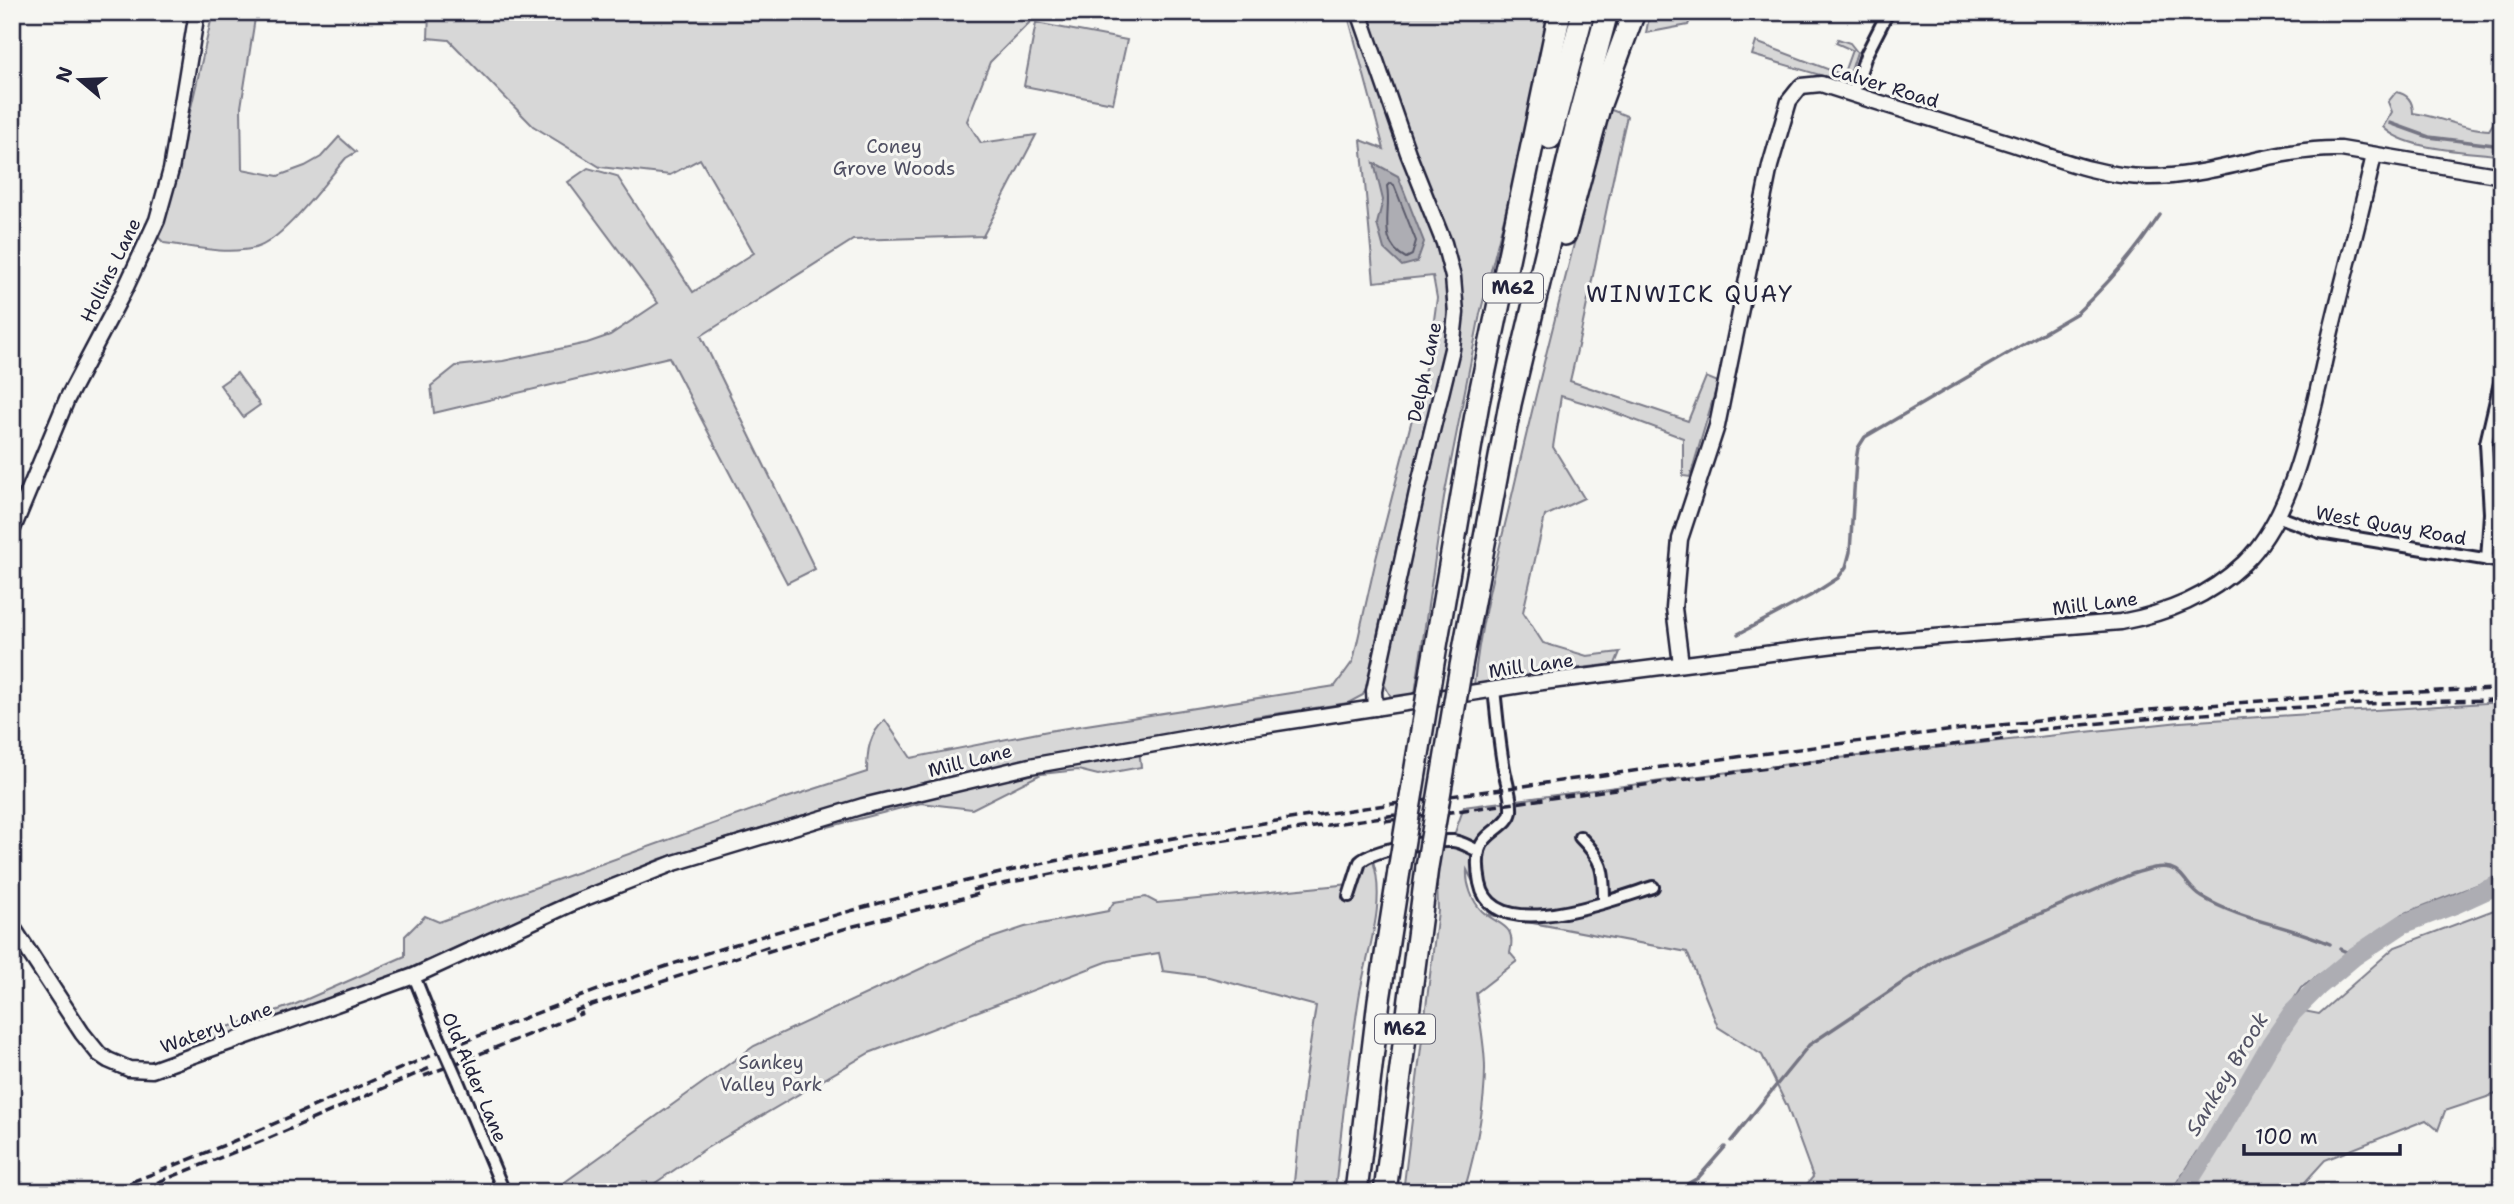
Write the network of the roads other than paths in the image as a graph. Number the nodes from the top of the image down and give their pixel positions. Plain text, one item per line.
1 (197, 12) edge
2 (1359, 12) edge
3 (1560, 12) edge
4 (1583, 12) edge
5 (1607, 12) edge
6 (1634, 12) edge
7 (1888, 12) edge
8 (1853, 94) junction
9 (2374, 155) junction
10 (2502, 176) edge
11 (2502, 374) edge
12 (2277, 516) junction
13 (12, 531) edge
14 (1454, 549) junction
15 (1483, 549) junction
16 (2487, 560) junction
17 (2502, 562) edge
18 (1681, 664) junction
19 (1494, 689) junction
20 (1374, 708) junction
21 (1580, 837) dead end
22 (1479, 851) junction
23 (1653, 887) dead end
24 (1349, 896) dead end
25 (1604, 902) junction
26 (12, 926) edge
27 (414, 976) junction
28 (504, 1192) edge
29 (1356, 1192) edge
30 (1385, 1192) edge

1 - 13 street, Hollins Lane
2 - 20 street, Delph Lane
3 - 14 highway
4 - 14 highway, M62
5 - 15 highway, M62
6 - 15 highway
7 - 8 street
8 - 9 street, Calver Road
8 - 18 street, Calver Road
9 - 10 street, Calver Road
9 - 12 street, Mill Lane
11 - 16 street
12 - 16 street, West Quay Road
12 - 18 street, Mill Lane
14 - 29 highway, M62, bridge
15 - 30 highway, M62, bridge
16 - 17 street, West Quay Road
18 - 19 street, Mill Lane
19 - 20 street, Mill Lane
19 - 22 street
20 - 27 street, Mill Lane
21 - 25 street
22 - 24 street
22 - 25 street
23 - 25 street
26 - 27 street, Watery Lane
27 - 28 street, Old Alder Lane, bridge

